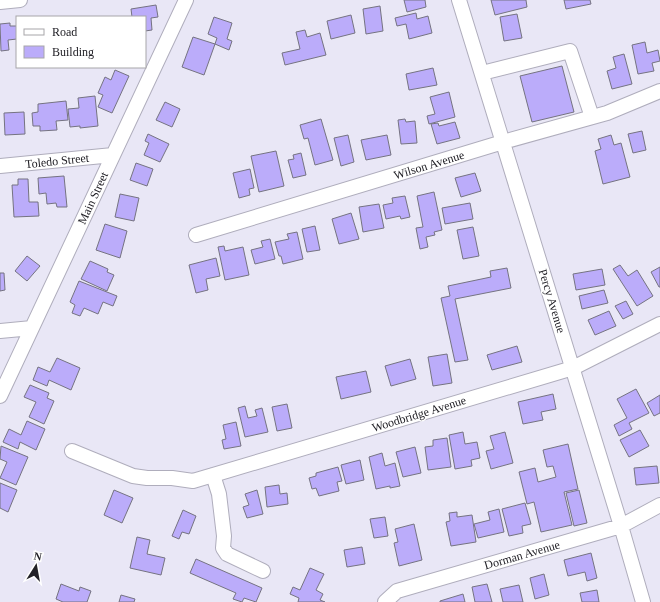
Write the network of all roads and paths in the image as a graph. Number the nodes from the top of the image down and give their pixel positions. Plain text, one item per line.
1 (20, 0) edge
2 (186, 0) edge
3 (459, 0) edge
4 (0, 2) edge
5 (482, 73) junction
6 (660, 91) edge
7 (592, 117) junction
8 (503, 142) junction
9 (113, 155) junction
10 (0, 166) edge
11 (196, 235) dead end
12 (660, 324) edge
13 (32, 328) junction
14 (0, 331) edge
15 (572, 368) junction
16 (0, 396) edge
17 (72, 451) dead end
18 (213, 475) junction
19 (660, 505) edge
20 (621, 526) junction
21 (263, 571) dead end
22 (385, 602) edge
23 (643, 602) edge

1 - 4 street
2 - 9 street, Main Street
3 - 5 street, Percy Avenue
5 - 7 street
5 - 8 street, Percy Avenue
6 - 7 street, Wilson Avenue
7 - 8 street, Wilson Avenue
8 - 11 street, Wilson Avenue
8 - 15 street, Percy Avenue
9 - 10 street, Toledo Street
9 - 13 street, Main Street
12 - 15 street, Woodbridge Avenue
13 - 14 street
13 - 16 street, Main Street
15 - 18 street, Woodbridge Avenue
15 - 20 street, Percy Avenue
17 - 18 street, Woodbridge Avenue
18 - 21 street
19 - 20 street, Dorman Avenue
20 - 22 street, Dorman Avenue
20 - 23 street, Percy Avenue

